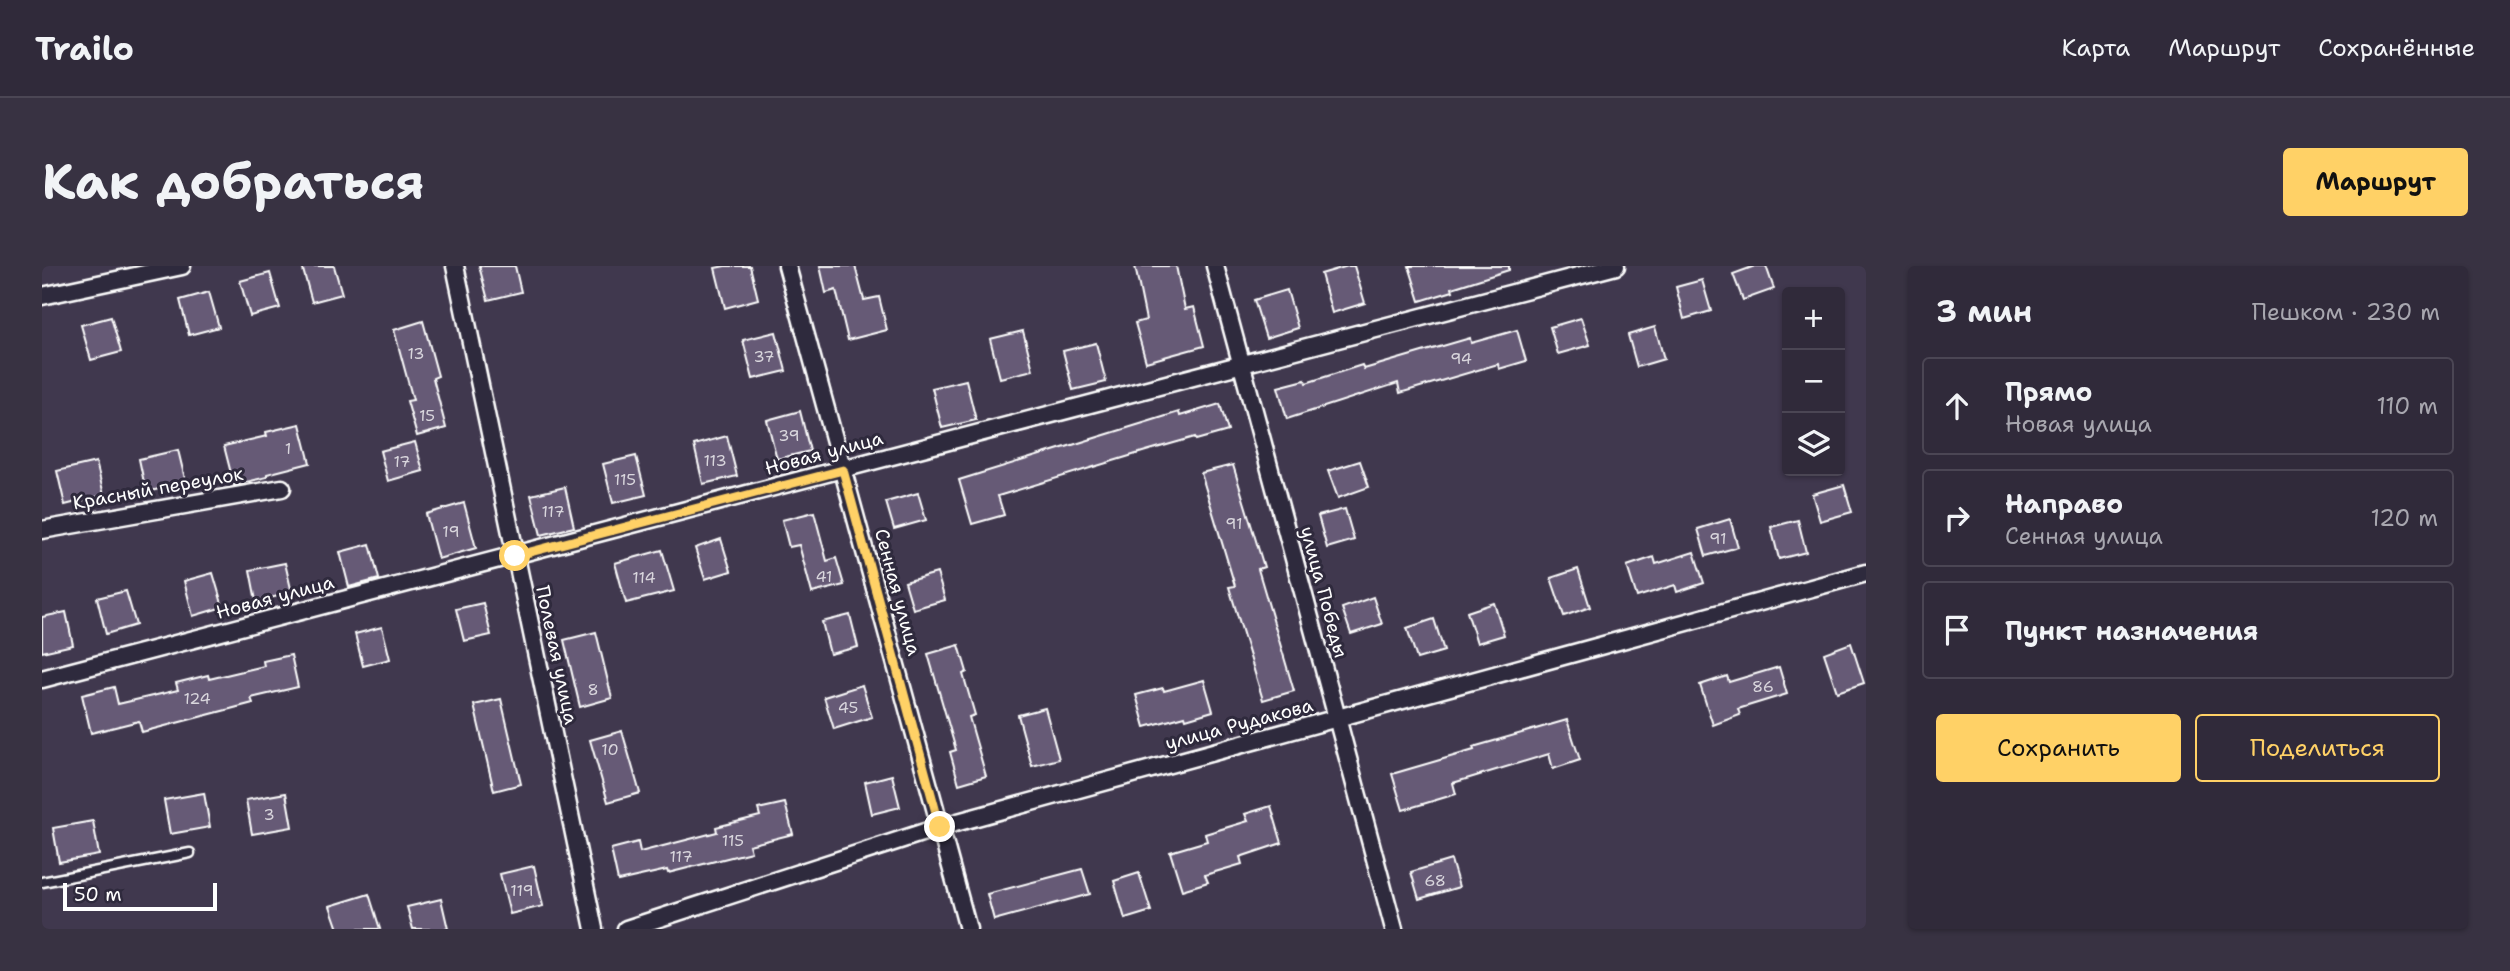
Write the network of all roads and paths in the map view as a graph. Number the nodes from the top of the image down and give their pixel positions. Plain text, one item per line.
1 (182, 266) edge
2 (455, 266) edge
3 (787, 266) edge
4 (1215, 266) edge
5 (1616, 266) edge
6 (42, 296) edge
7 (1241, 365) junction
8 (843, 470) junction
9 (282, 488) dead end
10 (42, 530) edge
11 (515, 556) junction
12 (1866, 573) edge
13 (42, 679) edge
14 (1337, 719) junction
15 (940, 827) junction
16 (190, 853) dead end
17 (42, 881) edge
18 (594, 929) edge
19 (626, 929) edge
20 (968, 929) edge
21 (1394, 929) edge

1 - 6 street
2 - 11 street, Полевая улица
3 - 8 street, Сенная улица
4 - 7 street, улица Победы
5 - 7 street, Новая улица
7 - 8 street, Новая улица
7 - 14 street, улица Победы
8 - 11 street, Новая улица
8 - 15 street, Сенная улица
9 - 10 street, Красный переулок
11 - 13 street, Новая улица
11 - 18 street, Полевая улица
12 - 14 street, улица Рудакова
14 - 15 street, улица Рудакова
14 - 21 street, улица Победы
15 - 19 street, улица Рудакова
15 - 20 street, Сенная улица
16 - 17 lane

